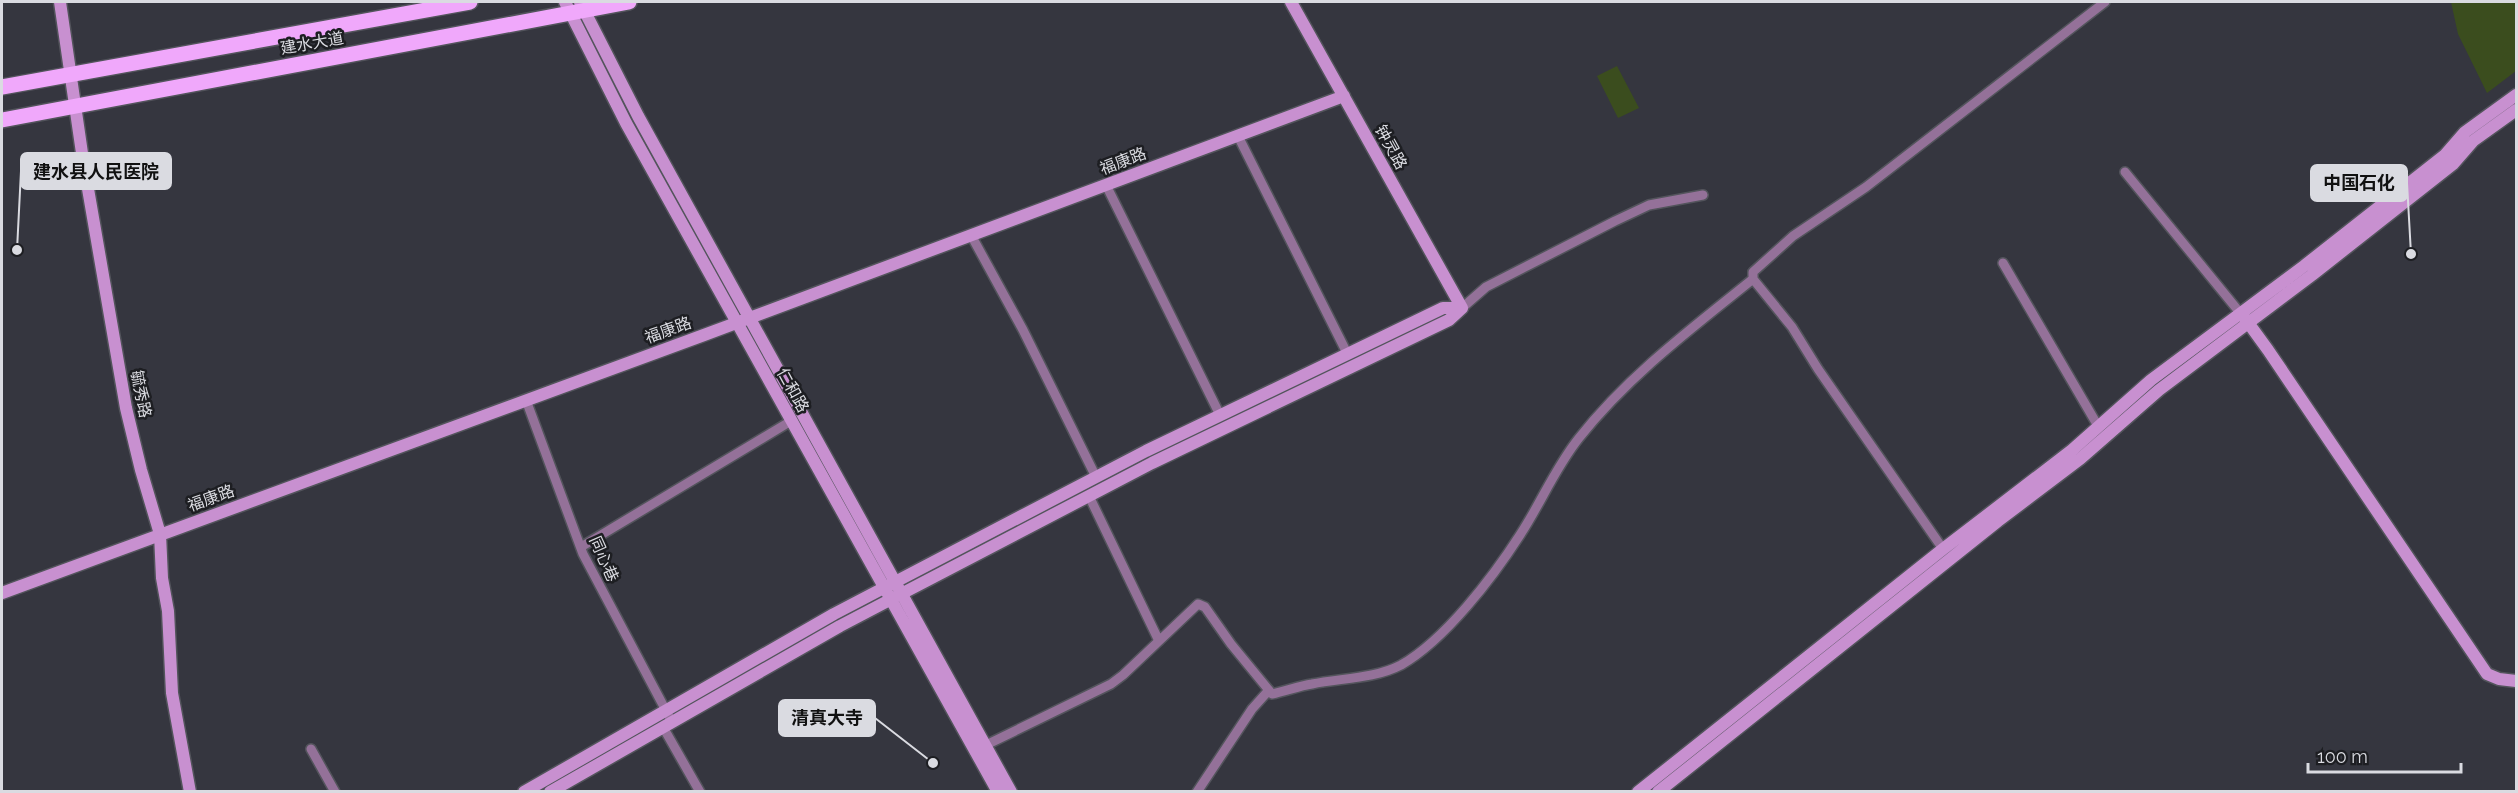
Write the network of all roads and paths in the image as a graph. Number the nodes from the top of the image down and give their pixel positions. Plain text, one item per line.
1 (60, 2) edge
2 (470, 2) edge
3 (629, 2) edge
4 (1291, 2) edge
5 (2105, 2) edge
6 (575, 7) edge
7 (71, 75) junction
8 (2, 87) edge
9 (2517, 95) edge
10 (1344, 96) junction
11 (75, 106) junction
12 (2517, 110) edge
13 (2, 120) edge
14 (1238, 136) junction
15 (2125, 172) dead end
16 (1107, 185) junction
17 (1703, 195) dead end
18 (971, 235) junction
19 (2003, 263) dead end
20 (1753, 279) junction
21 (1462, 308) junction
22 (750, 318) junction
23 (2245, 319) junction
24 (736, 322) junction
25 (1348, 355) junction
26 (526, 400) junction
27 (1220, 415) junction
28 (791, 421) junction
29 (2098, 426) junction
30 (1096, 477) junction
31 (1089, 496) junction
32 (160, 534) junction
33 (580, 546) junction
34 (1943, 549) junction
35 (897, 581) junction
36 (885, 588) junction
37 (2, 593) edge
38 (903, 593) junction
39 (891, 599) junction
40 (1159, 641) junction
41 (1809, 663) junction
42 (2517, 681) edge
43 (1269, 690) junction
44 (667, 719) junction
45 (986, 745) junction
46 (311, 749) dead end
47 (190, 792) edge
48 (335, 792) edge
49 (524, 792) edge
50 (550, 792) edge
51 (700, 792) edge
52 (998, 792) edge
53 (1011, 792) edge
54 (1197, 792) edge
55 (1638, 792) edge
56 (1658, 792) edge

1 - 7 street, 毓秀路
2 - 7 main road, 建水大道
3 - 6 main road, 建水大道
4 - 10 street, 钟灵路
5 - 20 street
6 - 11 main road, 建水大道
6 - 22 street, 仁和路
6 - 24 street, 仁和路
7 - 8 main road, 建水大道
7 - 11 street, 毓秀路
9 - 23 street
10 - 14 street, 福康路
10 - 21 street, 钟灵路
11 - 13 main road, 建水大道
11 - 32 street, 毓秀路
12 - 23 street
14 - 16 street, 福康路
14 - 25 street
15 - 23 street
16 - 18 street, 福康路
16 - 27 street
17 - 21 street
18 - 22 street, 福康路
18 - 30 street
19 - 29 street
20 - 34 street
20 - 43 street
21 - 25 street
21 - 31 street
22 - 24 street, 福康路
22 - 35 street, 仁和路
23 - 29 street
23 - 41 street
23 - 42 street
24 - 26 street, 福康路
24 - 28 street, 仁和路
25 - 27 street
26 - 32 street, 福康路
26 - 33 street, 同心巷
27 - 30 street
28 - 33 street
28 - 36 street, 仁和路
29 - 34 street
30 - 35 street
31 - 38 street
31 - 40 street
32 - 37 street, 福康路
32 - 47 street, 毓秀路
33 - 44 street, 同心巷
34 - 41 street
35 - 36 street
35 - 38 street, 仁和路
36 - 39 street, 仁和路
36 - 44 street
38 - 39 street
38 - 45 street, 仁和路
39 - 44 street
39 - 52 street, 仁和路
40 - 43 street
40 - 45 street
41 - 55 street
41 - 56 street
43 - 54 street
44 - 49 street
44 - 50 street
44 - 51 street, 同心巷
45 - 53 street, 仁和路
46 - 48 street

